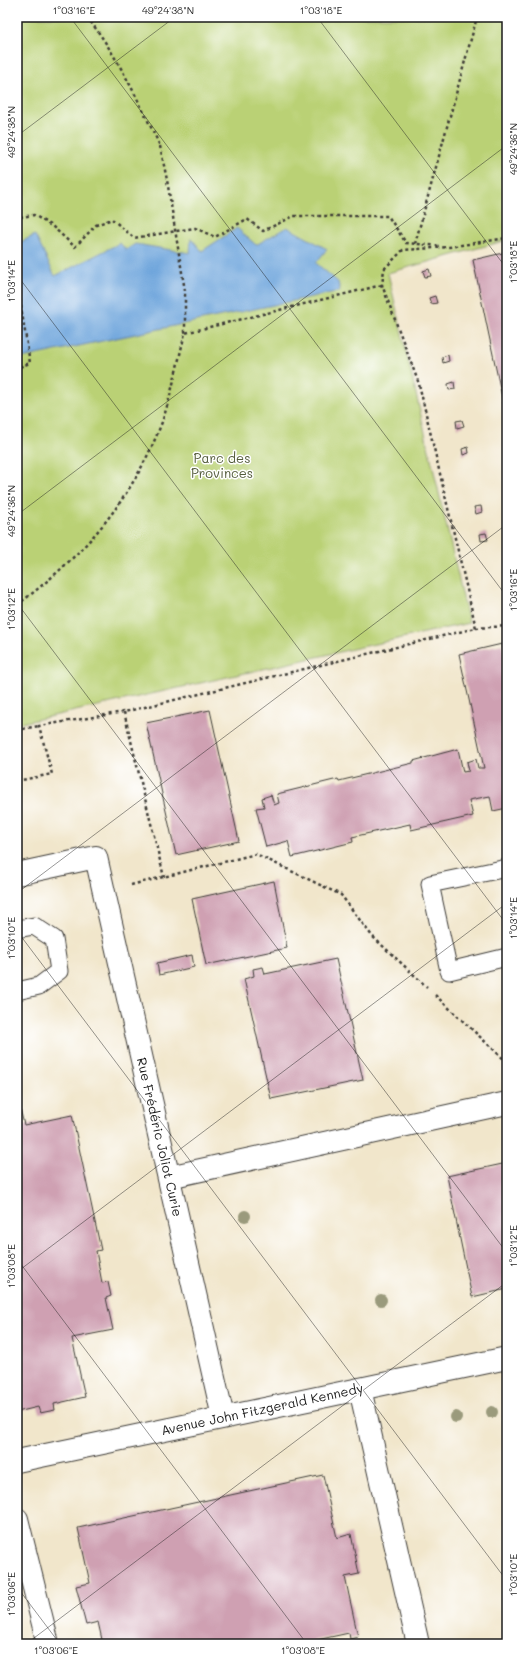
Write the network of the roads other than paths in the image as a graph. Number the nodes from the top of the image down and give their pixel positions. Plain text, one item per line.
1 (507, 868) edge
2 (17, 874) edge
3 (17, 929) edge
4 (507, 957) edge
5 (17, 991) edge
6 (507, 1103) edge
7 (169, 1177) junction
8 (507, 1358) edge
9 (360, 1389) junction
10 (224, 1417) junction
11 (17, 1461) edge
12 (17, 1519) edge
13 (48, 1644) edge
14 (418, 1644) edge

1 - 4 lane
2 - 7 street, Rue Frédéric Joliot Curie
3 - 5 lane
6 - 7 street
7 - 10 street, Rue Frédéric Joliot Curie
8 - 9 street, Avenue John Fitzgerald Kennedy
9 - 10 street, Avenue John Fitzgerald Kennedy
9 - 14 street
10 - 11 street, Avenue John Fitzgerald Kennedy
12 - 13 street

